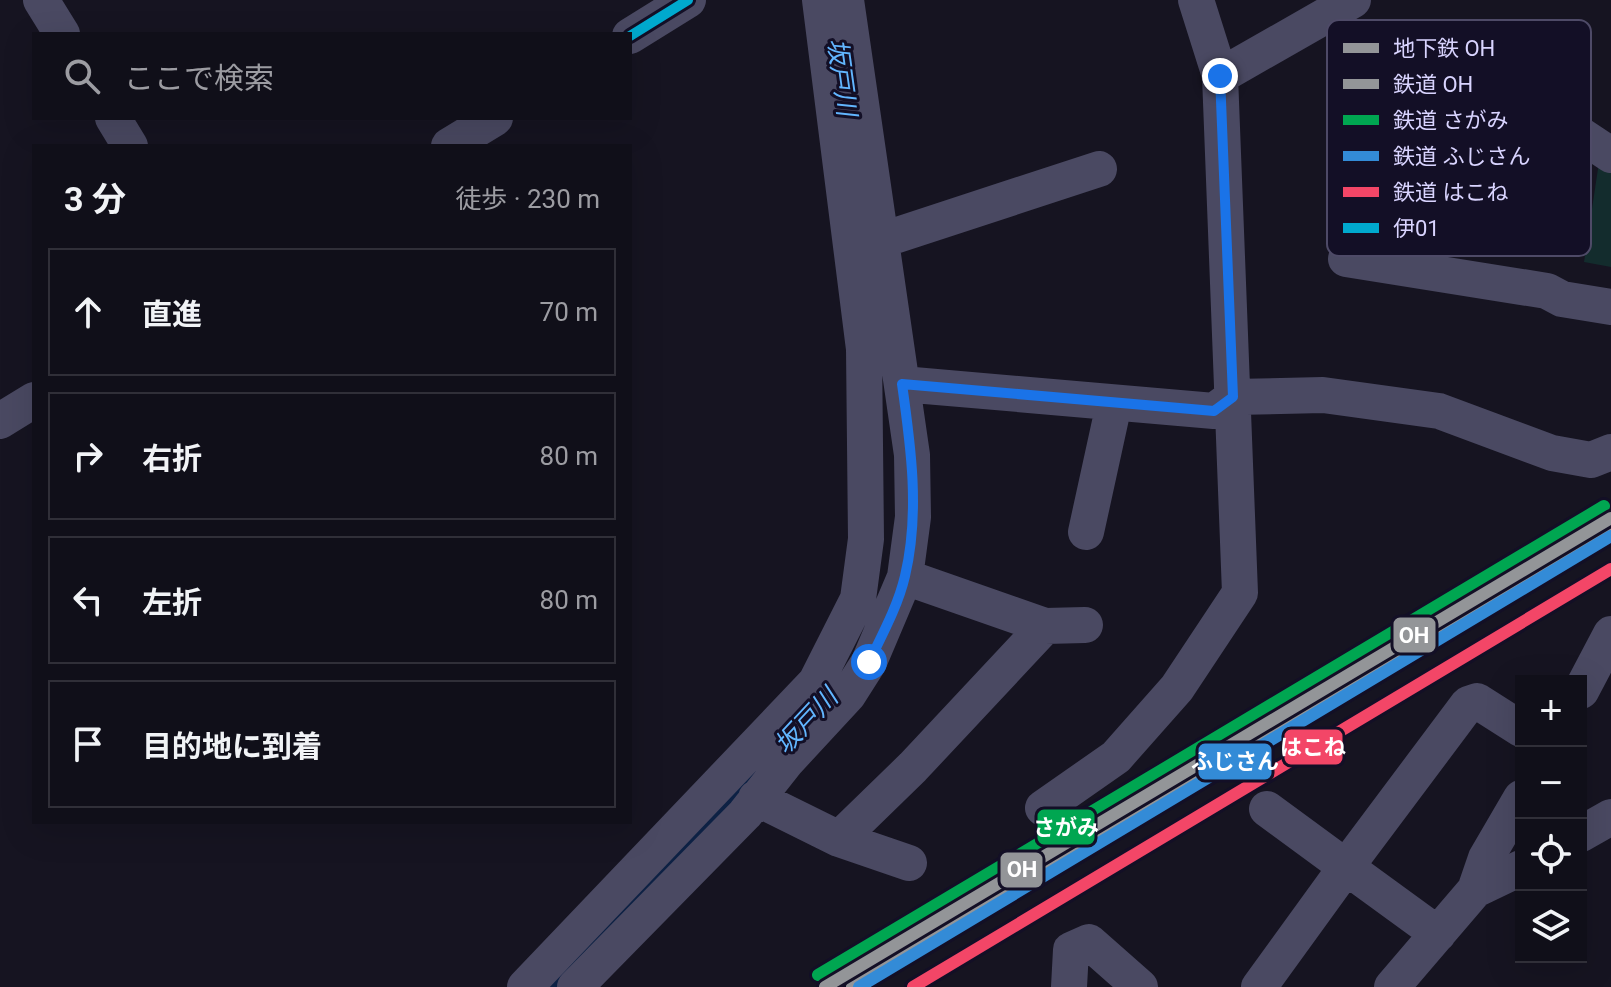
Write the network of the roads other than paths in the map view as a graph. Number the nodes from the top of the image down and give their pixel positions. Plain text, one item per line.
1 (41, 0) edge
2 (688, 0) edge
3 (820, 0) edge
4 (846, 0) edge
5 (1196, 0) edge
6 (1353, 0) edge
7 (61, 32) edge
8 (632, 35) edge
9 (1220, 76) junction
10 (114, 120) edge
11 (492, 120) edge
12 (1591, 142) edge
13 (129, 144) edge
14 (452, 144) edge
15 (1611, 155) edge
16 (1099, 169) dead end
17 (879, 241) junction
18 (1346, 259) dead end
19 (1611, 307) edge
20 (902, 384) junction
21 (1233, 397) junction
22 (32, 401) edge
23 (1114, 404) junction
24 (0, 421) edge
25 (1611, 452) edge
26 (1086, 532) dead end
27 (905, 577) junction
28 (1085, 625) dead end
29 (1045, 626) junction
30 (1611, 634) edge
31 (1587, 680) edge
32 (1515, 725) edge
33 (756, 798) junction
34 (1043, 808) dead end
35 (1515, 808) edge
36 (1267, 809) dead end
37 (1611, 817) edge
38 (1587, 831) edge
39 (839, 839) junction
40 (909, 863) dead end
41 (1346, 867) junction
42 (1515, 871) edge
43 (1475, 890) junction
44 (1438, 934) junction
45 (525, 987) edge
46 (575, 987) edge
47 (1069, 987) edge
48 (1140, 987) edge
49 (1259, 987) edge
50 (1392, 987) edge

1 - 7 street
2 - 8 street
3 - 45 street
4 - 17 street
5 - 9 street
6 - 9 street
9 - 21 street
10 - 13 street
11 - 14 street
12 - 15 street
16 - 17 street
17 - 20 street
18 - 19 street
20 - 23 street
20 - 27 street
21 - 23 street
21 - 25 street
21 - 34 street
22 - 24 street
23 - 26 street
27 - 29 street
27 - 33 street
28 - 29 street
29 - 39 street
30 - 31 street
32 - 41 street
33 - 39 street
33 - 46 street
35 - 43 street
36 - 41 street
37 - 38 street
39 - 40 street
41 - 44 street
41 - 49 street
42 - 43 street
43 - 44 street
44 - 50 street
47 - 48 street

